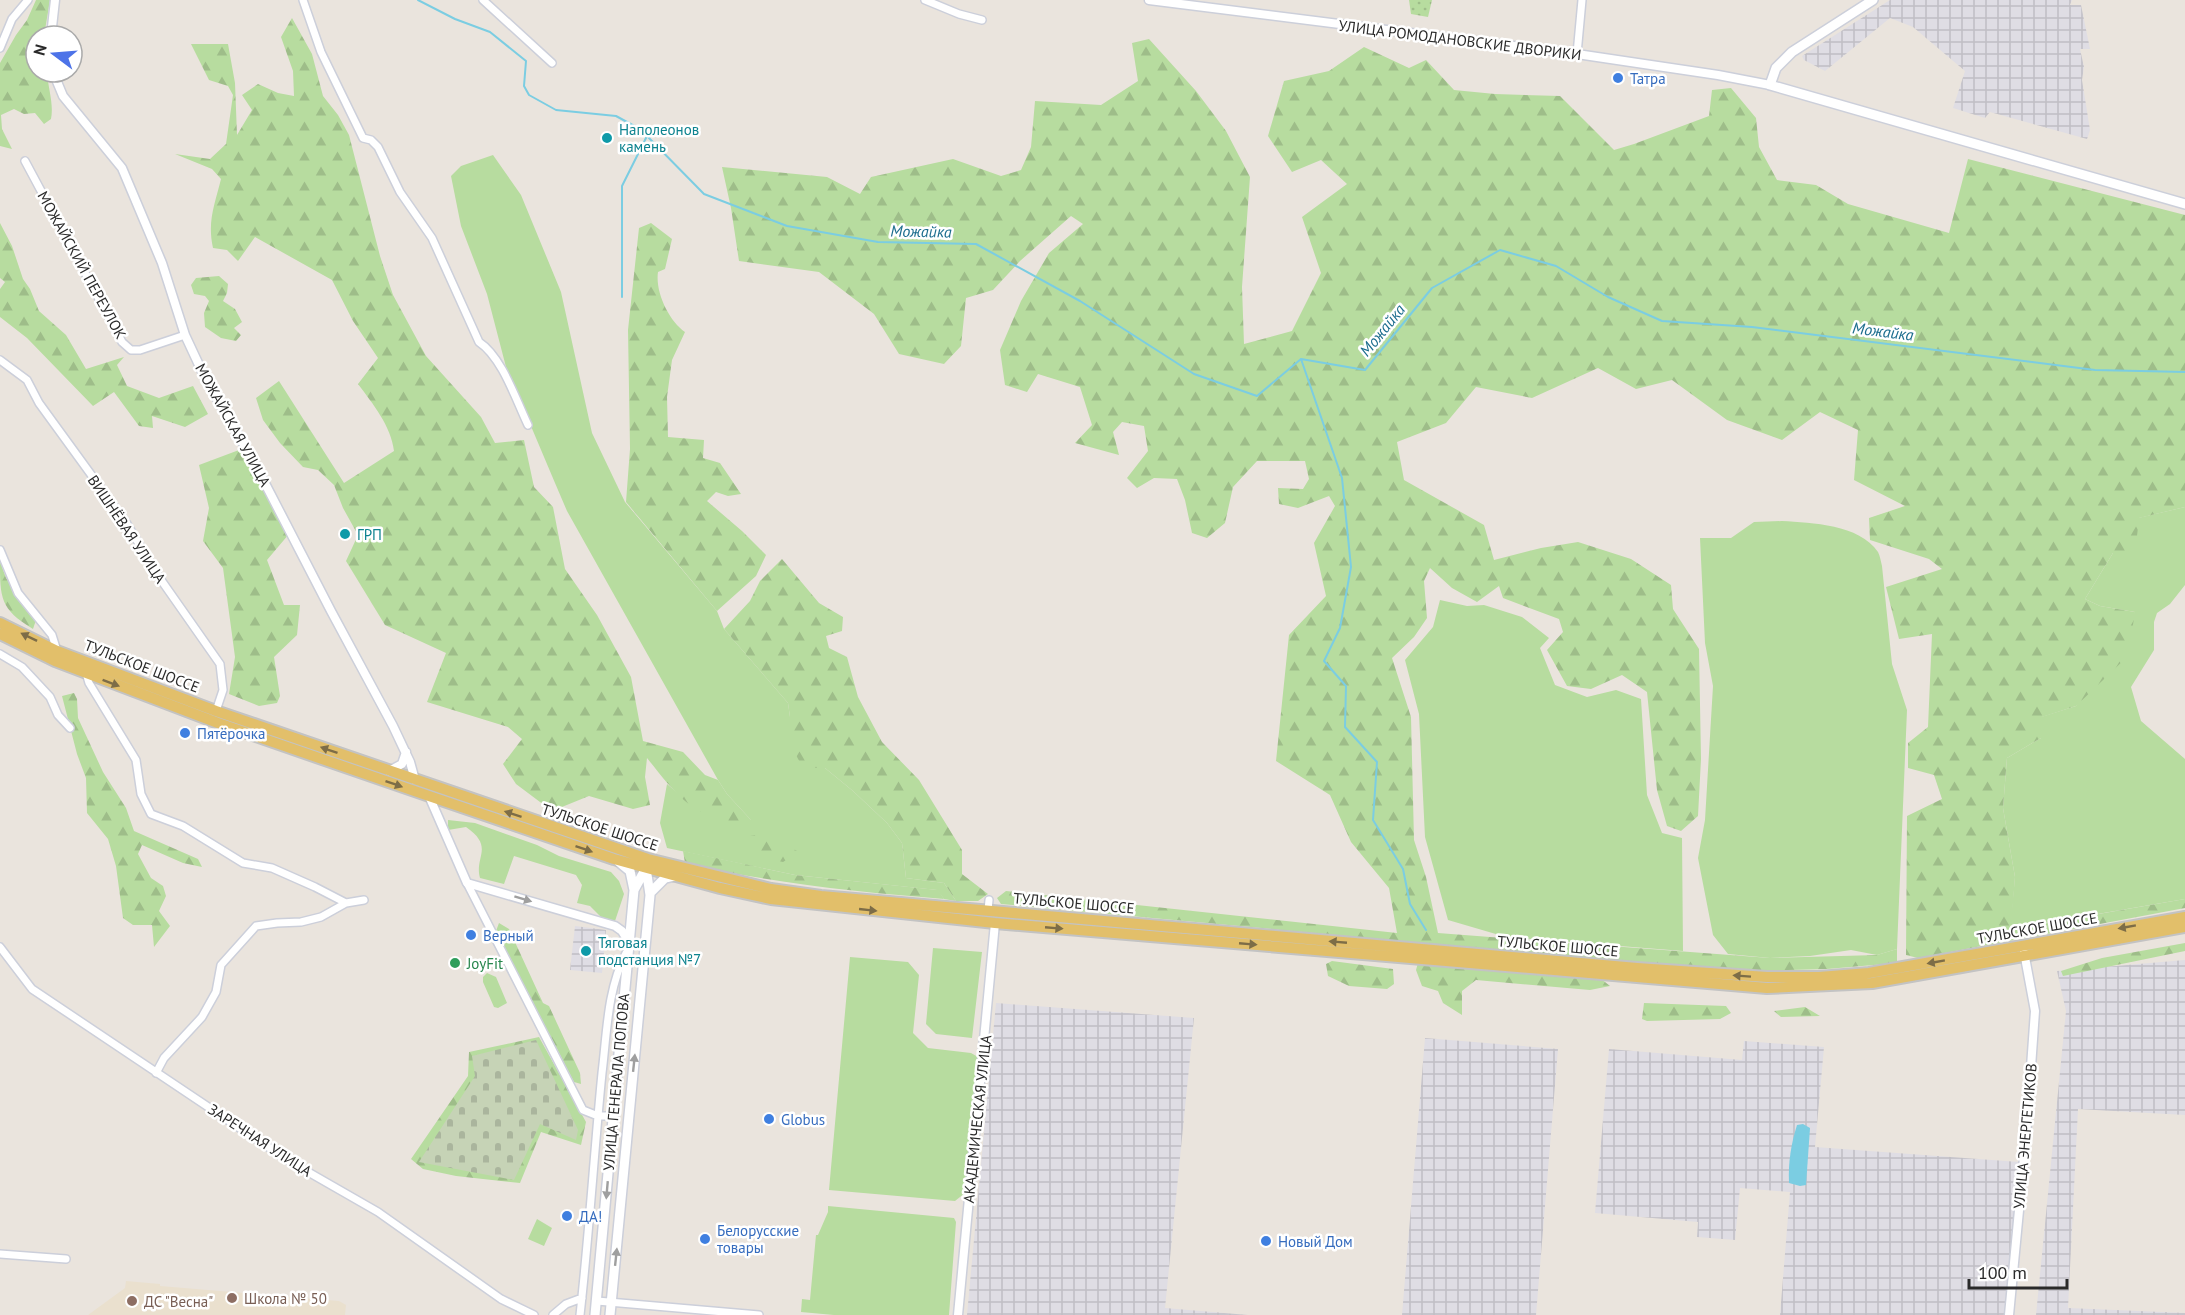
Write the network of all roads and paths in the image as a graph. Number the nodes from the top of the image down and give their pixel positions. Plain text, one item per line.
1 (28, 0) edge
2 (55, 0) edge
3 (303, 0) edge
4 (483, 0) edge
5 (925, 0) edge
6 (1149, 0) edge
7 (1582, 0) edge
8 (1873, 0) edge
9 (982, 20) dead end
10 (52, 24) edge
11 (0, 48) edge
12 (1577, 54) junction
13 (552, 63) dead end
14 (58, 84) edge
15 (1770, 85) junction
16 (25, 161) dead end
17 (2185, 204) edge
18 (184, 335) junction
19 (0, 360) edge
20 (528, 425) dead end
21 (0, 550) edge
22 (0, 623) edge
23 (0, 634) edge
24 (57, 651) junction
25 (0, 654) edge
26 (86, 673) junction
27 (216, 711) junction
28 (70, 728) dead end
29 (406, 752) junction
30 (389, 771) junction
31 (415, 780) junction
32 (429, 796) junction
33 (456, 805) junction
34 (441, 824) junction
35 (614, 859) junction
36 (647, 864) junction
37 (675, 876) junction
38 (467, 883) junction
39 (634, 890) junction
40 (650, 893) junction
41 (364, 900) dead end
42 (346, 903) junction
43 (2185, 916) edge
44 (631, 922) junction
45 (995, 923) junction
46 (647, 924) junction
47 (2185, 927) edge
48 (629, 945) junction
49 (0, 947) edge
50 (2024, 951) junction
51 (156, 1073) junction
52 (598, 1116) junction
53 (613, 1116) junction
54 (0, 1254) edge
55 (66, 1259) dead end
56 (582, 1298) junction
57 (597, 1301) junction
58 (610, 1302) junction
59 (534, 1315) edge
60 (554, 1315) edge
61 (580, 1315) edge
62 (595, 1315) edge
63 (610, 1315) edge
64 (759, 1315) edge
65 (958, 1315) edge
66 (2009, 1315) edge

1 - 11 street
2 - 10 street
3 - 20 street
4 - 13 street
5 - 9 street
6 - 12 street, УЛИЦА РОМОДАНОВСКИЕ ДВОРИКИ
7 - 12 street
8 - 15 main road
12 - 15 street, УЛИЦА РОМОДАНОВСКИЕ ДВОРИКИ
14 - 18 street, МОЖАЙСКАЯ УЛИЦА
15 - 17 main road
16 - 18 street, МОЖАЙСКИЙ ПЕРЕУЛОК
18 - 29 street, МОЖАЙСКАЯ УЛИЦА
19 - 27 street, ВИШНЁВАЯ УЛИЦА
21 - 24 street
24 -> 22 main road, ТУЛЬСКОЕ ШОССЕ
23 - 26 main road, ТУЛЬСКОЕ ШОССЕ
24 - 27 main road, ТУЛЬСКОЕ ШОССЕ
25 - 28 street
26 -> 32 main road, ТУЛЬСКОЕ ШОССЕ
26 - 42 street
30 -> 27 main road, ТУЛЬСКОЕ ШОССЕ
29 - 30 street
29 - 31 street, МОЖАЙСКАЯ УЛИЦА
30 - 31 main road, ТУЛЬСКОЕ ШОССЕ
36 -> 31 main road, ТУЛЬСКОЕ ШОССЕ
32 - 33 main road, ТУЛЬСКОЕ ШОССЕ
32 - 34 street
33 - 34 street
33 -> 35 main road, ТУЛЬСКОЕ ШОССЕ
34 - 38 street
35 - 36 main road, ТУЛЬСКОЕ ШОССЕ
35 - 39 main road
36 - 37 main road, ТУЛЬСКОЕ ШОССЕ
36 - 39 main road, УЛИЦА ГЕНЕРАЛА ПОПОВА
36 - 40 main road, УЛИЦА ГЕНЕРАЛА ПОПОВА
50 -> 36 main road, ТУЛЬСКОЕ ШОССЕ
37 - 40 main road
37 -> 45 main road, ТУЛЬСКОЕ ШОССЕ
38 -> 48 street
38 - 52 street
39 - 44 main road, УЛИЦА ГЕНЕРАЛА ПОПОВА
40 - 46 main road, УЛИЦА ГЕНЕРАЛА ПОПОВА
41 - 42 street
42 - 51 street
43 -> 50 main road, ТУЛЬСКОЕ ШОССЕ
44 - 46 main road
44 - 48 main road, УЛИЦА ГЕНЕРАЛА ПОПОВА
45 -> 50 main road, ТУЛЬСКОЕ ШОССЕ
45 - 65 street, АКАДЕМИЧЕСКАЯ УЛИЦА
58 -> 46 main road, УЛИЦА ГЕНЕРАЛА ПОПОВА
47 - 50 main road, ТУЛЬСКОЕ ШОССЕ
48 - 52 street
48 - 53 main road, УЛИЦА ГЕНЕРАЛА ПОПОВА
49 - 51 street, ЗАРЕЧНАЯ УЛИЦА
50 - 66 street, УЛИЦА ЭНЕРГЕТИКОВ
51 - 59 street, ЗАРЕЧНАЯ УЛИЦА
52 - 53 street
52 - 56 street
53 -> 57 main road, УЛИЦА ГЕНЕРАЛА ПОПОВА
54 - 55 street
56 - 60 street
56 - 61 street
57 - 58 street
57 - 62 main road, УЛИЦА ГЕНЕРАЛА ПОПОВА
58 - 63 main road, УЛИЦА ГЕНЕРАЛА ПОПОВА
58 - 64 street

